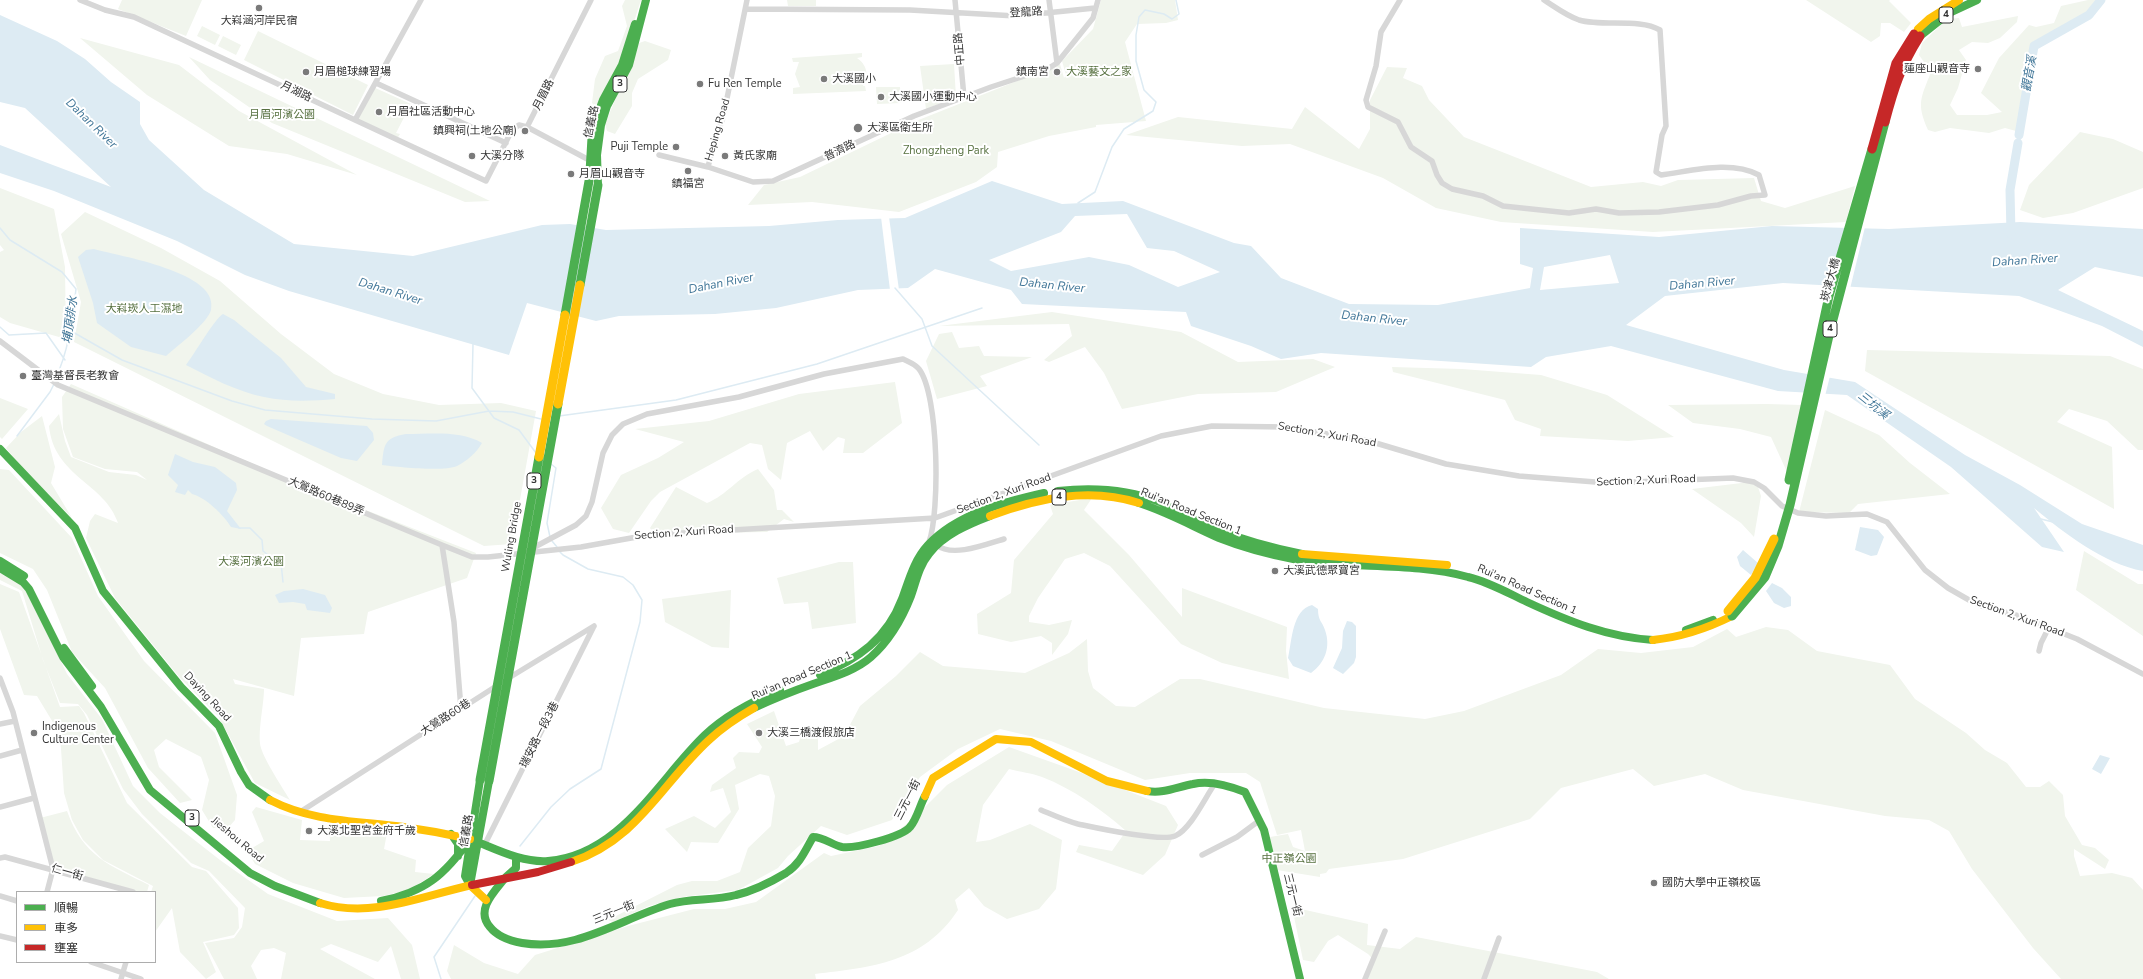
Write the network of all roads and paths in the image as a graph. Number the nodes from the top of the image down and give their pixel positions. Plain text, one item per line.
1 (80, 0) edge
2 (421, 0) edge
3 (591, 0) edge
4 (642, 0) edge
5 (646, 0) edge
6 (747, 0) edge
7 (955, 0) edge
8 (1049, 0) edge
9 (1098, 0) edge
10 (1400, 0) edge
11 (1544, 0) edge
12 (1959, 0) edge
13 (1977, 0) edge
14 (1095, 8) junction
15 (746, 9) junction
16 (957, 12) junction
17 (1051, 12) junction
18 (1917, 34) junction
19 (1057, 63) junction
20 (376, 83) junction
21 (964, 97) junction
22 (355, 120) junction
23 (527, 127) junction
24 (506, 143) junction
25 (659, 155) dead end
26 (589, 160) junction
27 (597, 167) junction
28 (708, 167) junction
29 (593, 183) junction
30 (0, 341) edge
31 (0, 449) edge
32 (0, 460) edge
33 (10, 460) junction
34 (992, 497) junction
35 (997, 509) junction
36 (935, 518) junction
37 (1004, 539) dead end
38 (933, 543) junction
39 (442, 545) junction
40 (524, 553) junction
41 (0, 561) edge
42 (0, 568) edge
43 (1730, 614) joint
44 (594, 626) joint
45 (2049, 627) junction
46 (2039, 652) dead end
47 (2143, 674) edge
48 (1, 681) edge
49 (461, 708) junction
50 (15, 720) junction
51 (0, 724) edge
52 (22, 750) junction
53 (0, 756) edge
54 (484, 780) joint
55 (1214, 785) junction
56 (34, 798) junction
57 (0, 807) edge
58 (1041, 810) dead end
59 (300, 812) junction
60 (1260, 820) junction
61 (451, 834) junction
62 (477, 841) junction
63 (1202, 855) dead end
64 (458, 856) junction
65 (516, 856) junction
66 (0, 858) edge
67 (53, 869) junction
68 (506, 878) junction
69 (470, 885) junction
70 (47, 891) edge
71 (130, 891) edge
72 (0, 896) edge
73 (486, 900) junction
74 (16, 901) edge
75 (1385, 931) dead end
76 (0, 936) edge
77 (1499, 938) dead end
78 (16, 940) edge
79 (94, 963) edge
80 (126, 963) edge
81 (123, 972) junction
82 (121, 979) edge
83 (141, 979) edge
84 (1300, 979) edge
85 (1365, 979) edge
86 (1484, 979) edge

1 - 22 street, 月湖路
2 - 20 street
3 - 23 street, 月眉路
4 - 26 main road, 信義路 / 3
5 - 27 main road, 信義路 / 3
6 - 15 street, Heping Road
7 - 16 street, 中正路
8 - 17 street
9 - 14 street
10 - 11 street
12 - 18 main road, 4
13 - 18 main road, 4
14 - 17 street, 登龍路
14 - 19 street
15 - 16 street, 登龍路
15 - 28 street, Heping Road
16 - 17 street, 登龍路
16 - 21 street, 中正路
17 - 19 street
18 - 43 main road, 崁津大橋 / 4, bridge
19 - 21 street, 普濟路
20 - 22 street
20 - 24 street
21 - 28 street, 普濟路
22 - 24 street, 月湖路
23 - 24 street, 月湖路
23 - 26 street
25 - 28 street, 普濟路
26 - 27 street
26 - 29 main road, 信義路 / 3
27 - 29 main road, 信義路 / 3
29 - 54 main road, Wuling Bridge / 3, bridge
30 - 39 street, 大鶯路60巷89弄
31 - 33 main road, Daying Road
32 - 33 main road
33 - 59 main road, Daying Road
34 - 35 street
34 - 36 street, Section 2, Xuri Road
34 - 45 street, Section 2, Xuri Road
35 - 38 main road, Rui'an Road Section 1 / 4
35 - 43 main road, Rui'an Road Section 1 / 4
36 - 38 street
36 - 40 street, Section 2, Xuri Road
36 - 40 street
37 - 38 street
38 - 65 main road, Rui'an Road Section 1 / 4
38 - 68 main road, Rui'an Road Section 1 / 4
39 - 40 street, Section 2, Xuri Road
39 - 49 street
41 - 64 main road, Jieshou Road / 3
42 - 69 main road, Jieshou Road / 3
44 - 49 street, 大鶯路60巷
44 - 62 street, 瑞安路一段3巷
45 - 46 street
45 - 47 street, Section 2, Xuri Road
48 - 50 street
49 - 59 street, 大鶯路60巷
50 - 51 street
50 - 52 street
52 - 53 street
52 - 56 street
54 - 62 main road, 信義路 / 3
55 - 58 street
55 - 60 main road, 三元一街
55 - 73 main road, 三元一街
56 - 57 street
56 - 67 street
59 - 61 main road, Daying Road
60 - 63 street
60 - 84 main road, 三元一街
61 - 62 main road, Daying Road
61 - 64 main road
62 - 64 main road, Jieshou Road / 3
62 - 65 main road, 4
62 - 69 main road, 信義路
65 - 68 main road
66 - 67 street, 仁一街
67 - 70 street
67 - 71 street, 仁一街
68 - 69 main road, 4
68 - 73 main road
69 - 73 main road
72 - 74 street
75 - 85 street
76 - 78 street
77 - 86 street
79 - 81 street
80 - 81 street
81 - 82 street
81 - 83 street

